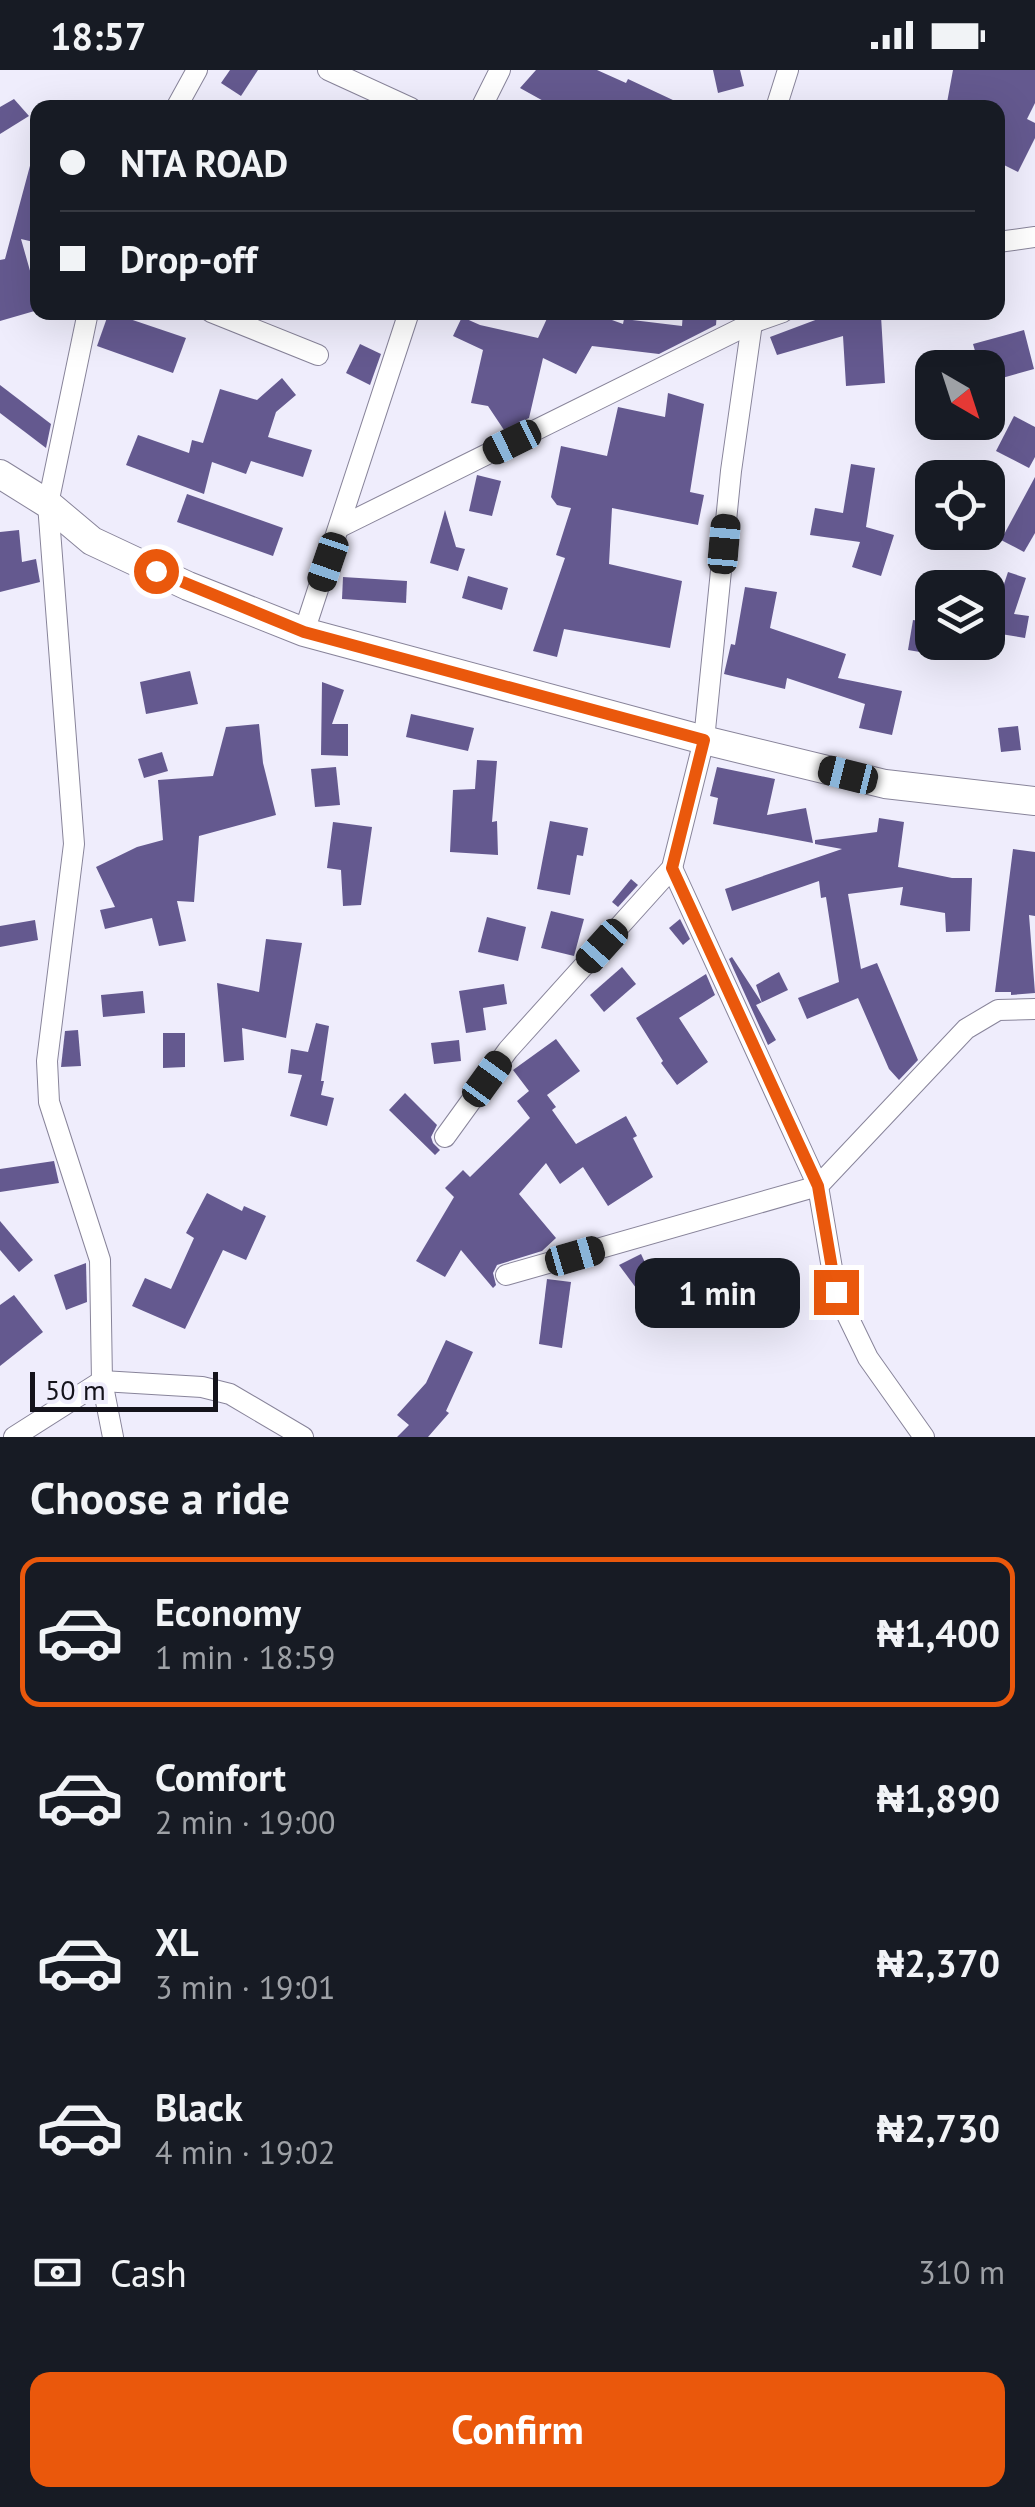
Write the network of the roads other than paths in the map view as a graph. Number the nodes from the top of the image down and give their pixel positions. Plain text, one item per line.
1 (196, 70) edge
2 (328, 70) edge
3 (500, 70) edge
4 (788, 70) edge
5 (180, 100) edge
6 (394, 100) edge
7 (484, 100) edge
8 (779, 100) edge
9 (1035, 237) edge
10 (1005, 241) edge
11 (86, 320) edge
12 (232, 320) edge
13 (406, 320) edge
14 (747, 320) edge
15 (751, 320) edge
16 (318, 354) dead end
17 (0, 474) edge
18 (48, 504) junction
19 (340, 528) junction
20 (304, 632) junction
21 (704, 740) junction
22 (1035, 801) edge
23 (672, 868) junction
24 (1035, 1009) edge
25 (445, 1137) dead end
26 (818, 1186) junction
27 (506, 1275) dead end
28 (102, 1381) junction
29 (14, 1437) edge
30 (113, 1437) edge
31 (303, 1437) edge
32 (924, 1437) edge

1 - 5 street
2 - 6 street
3 - 7 street
4 - 8 street
9 - 10 street
11 - 18 street
12 - 16 street
13 - 19 street
14 - 19 street
15 - 21 street
17 - 18 street
18 - 20 street
18 - 28 street
19 - 20 street
20 - 21 street
21 - 22 street
21 - 23 street
23 - 25 street
23 - 26 street
24 - 26 street
26 - 27 street
26 - 32 street
28 - 29 street
28 - 30 street
28 - 31 street

